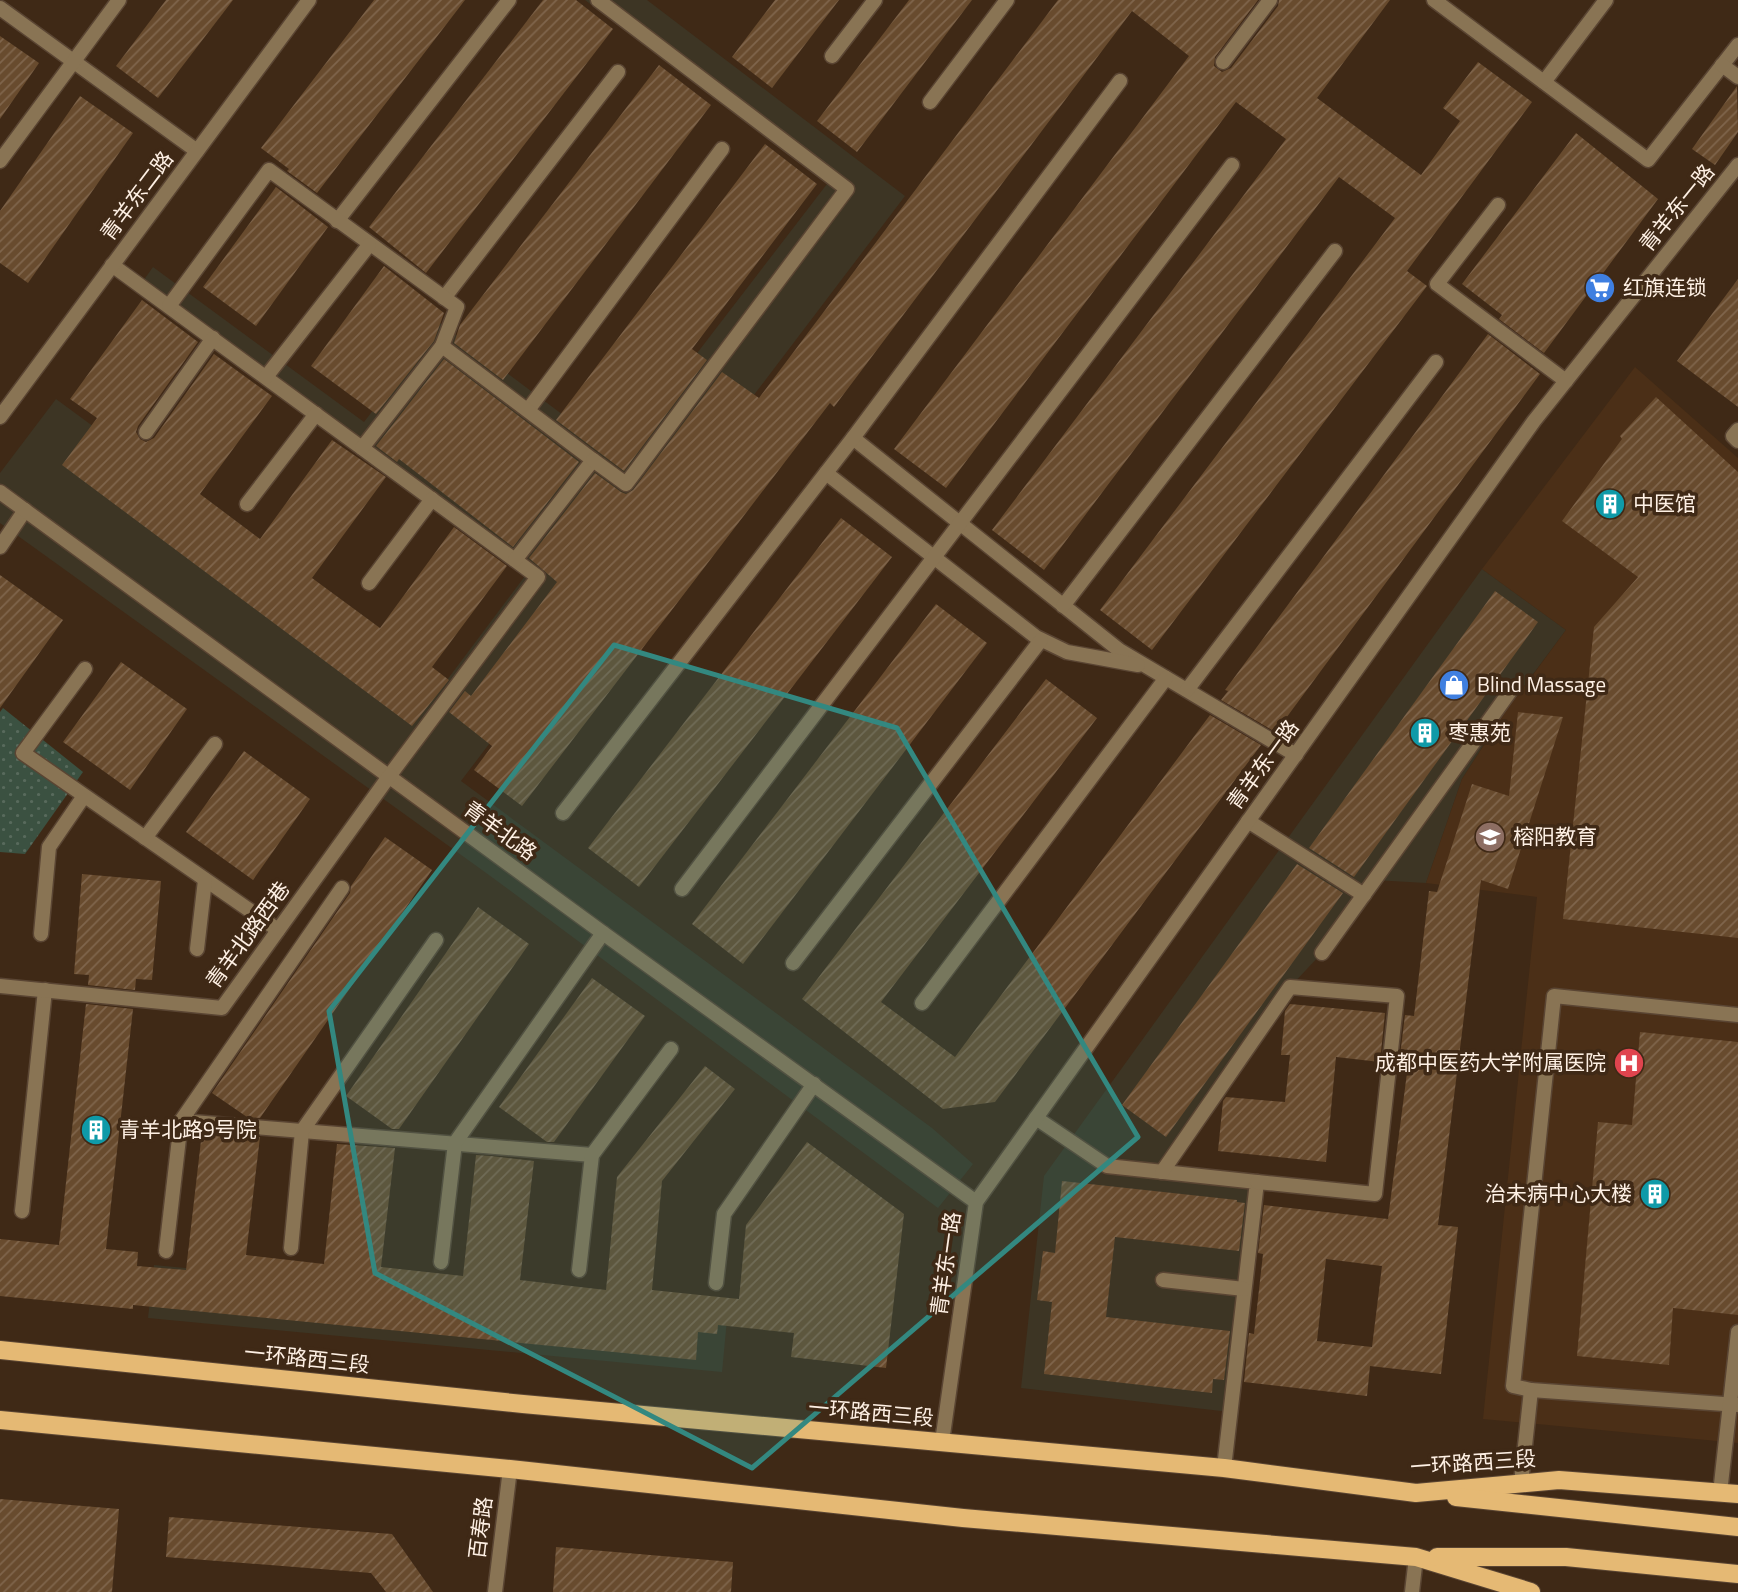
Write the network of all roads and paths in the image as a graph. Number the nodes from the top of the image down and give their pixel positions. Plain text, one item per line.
1 (119, 0) edge
2 (309, 0) edge
3 (509, 0) edge
4 (598, 0) edge
5 (875, 0) edge
6 (1007, 0) edge
7 (1270, 0) edge
8 (1434, 0) edge
9 (1606, 0) edge
10 (0, 8) edge
11 (1738, 45) edge
12 (832, 56) dead end
13 (73, 61) junction
14 (1223, 62) dead end
15 (1722, 65) junction
16 (618, 72) dead end
17 (1738, 77) edge
18 (1121, 81) dead end
19 (1544, 82) junction
20 (930, 102) dead end
21 (722, 149) dead end
22 (197, 150) junction
23 (0, 161) edge
24 (1232, 165) dead end
25 (1738, 165) edge
26 (1497, 205) dead end
27 (337, 221) junction
28 (369, 245) junction
29 (1335, 251) dead end
30 (112, 265) junction
31 (444, 298) junction
32 (169, 306) junction
33 (213, 338) junction
34 (442, 346) junction
35 (1436, 362) dead end
36 (266, 377) junction
37 (1566, 381) junction
38 (528, 410) junction
39 (316, 414) junction
40 (0, 417) edge
41 (1738, 430) edge
42 (146, 432) dead end
43 (853, 438) junction
44 (1738, 441) edge
45 (362, 448) junction
46 (593, 460) junction
47 (826, 473) junction
48 (0, 492) edge
49 (432, 499) junction
50 (247, 504) dead end
51 (25, 510) junction
52 (960, 523) junction
53 (0, 547) edge
54 (935, 558) junction
55 (515, 560) junction
56 (369, 583) dead end
57 (1063, 606) junction
58 (1041, 640) junction
59 (1147, 667) junction
60 (86, 669) dead end
61 (1167, 678) junction
62 (1187, 690) junction
63 (1511, 690) dead end
64 (215, 744) dead end
65 (1296, 755) junction
66 (390, 775) junction
67 (84, 796) junction
68 (564, 813) dead end
69 (1248, 821) junction
70 (145, 838) junction
71 (205, 880) junction
72 (342, 888) dead end
73 (682, 890) dead end
74 (1364, 895) junction
75 (278, 930) junction
76 (603, 933) junction
77 (41, 934) dead end
78 (436, 940) dead end
79 (197, 949) dead end
80 (1322, 953) dead end
81 (793, 963) dead end
82 (0, 986) edge
83 (45, 990) junction
84 (922, 1003) dead end
85 (1738, 1015) edge
86 (671, 1049) dead end
87 (814, 1084) junction
88 (1036, 1118) junction
89 (181, 1121) junction
90 (302, 1130) junction
91 (455, 1143) junction
92 (592, 1155) junction
93 (1162, 1172) junction
94 (1256, 1182) junction
95 (976, 1202) junction
96 (22, 1211) dead end
97 (291, 1248) dead end
98 (166, 1251) dead end
99 (441, 1262) dead end
100 (579, 1270) dead end
101 (1163, 1280) dead end
102 (716, 1283) dead end
103 (1244, 1289) junction
104 (1738, 1332) edge
105 (0, 1350) edge
106 (1531, 1390) junction
107 (1734, 1405) edge
108 (0, 1420) edge
109 (942, 1442) junction
110 (1224, 1468) junction
111 (510, 1469) junction
112 (1521, 1483) junction
113 (1416, 1493) junction
114 (1729, 1493) edge
115 (1738, 1527) edge
116 (1416, 1557) junction
117 (1738, 1574) edge
118 (495, 1592) edge
119 (1412, 1592) edge
120 (1531, 1592) edge

1 - 13 street
2 - 22 street, 青羊东二路
3 - 27 street
4 - 46 street
5 - 12 street
6 - 20 street
7 - 14 street
8 - 19 street
9 - 19 street
10 - 13 street
11 - 15 street
13 - 22 street
13 - 23 street
15 - 17 street
15 - 19 street
16 - 31 street
18 - 43 street
21 - 38 street
22 - 30 street, 青羊东二路
24 - 52 street
25 - 37 street, 青羊东一路
26 - 37 street
27 - 28 street
27 - 32 street
28 - 31 street
28 - 36 street
29 - 57 street
30 - 32 street
30 - 40 street, 青羊东二路
31 - 34 street
32 - 33 street
33 - 36 street
33 - 42 street
34 - 38 street
34 - 45 street
35 - 62 street
36 - 39 street
37 - 65 street, 青羊东一路
38 - 46 street
39 - 45 street
39 - 50 street
41 - 44 street
43 - 47 street
43 - 52 street
45 - 49 street
46 - 55 street
47 - 54 street
47 - 68 street
48 - 51 street, 青羊北路
49 - 55 street
49 - 56 street
51 - 53 street
51 - 66 street, 青羊北路
52 - 54 street
52 - 57 street
54 - 58 street
54 - 73 street
55 - 66 street, 青羊北路西巷
57 - 59 street
58 - 59 street
58 - 81 street
59 - 61 street
60 - 67 street
61 - 62 street
61 - 84 street
62 - 65 street
63 - 74 street
64 - 70 street
65 - 69 street, 青羊东一路
66 - 75 street, 青羊北路西巷
66 - 76 street, 青羊北路
67 - 70 street
67 - 77 street
69 - 74 street
69 - 88 street, 青羊东一路
70 - 71 street
71 - 75 street
71 - 79 street
72 - 89 street
74 - 80 street
75 - 83 street, 青羊北路西巷
76 - 87 street, 青羊北路
76 - 91 street
78 - 90 street
82 - 83 street, 青羊北路西巷
83 - 96 street
85 - 106 street
86 - 92 street
87 - 95 street, 青羊北路
87 - 102 street
88 - 93 street
88 - 95 street, 青羊东一路
89 - 90 street
89 - 98 street
90 - 91 street
90 - 97 street
91 - 92 street
91 - 99 street
92 - 100 street
93 - 94 street
93 - 94 street
94 - 103 street
95 - 109 street, 青羊东一路
101 - 103 street
103 - 110 street
104 - 107 street
105 - 109 main road, 一环路西三段
106 - 107 street
106 - 112 street
107 - 114 street
108 - 111 main road
109 - 110 main road, 一环路西三段
110 - 113 main road, 一环路西三段
111 - 116 main road
111 - 118 street, 百寿路
112 - 113 main road, 一环路西三段
112 - 114 main road, 一环路西三段
113 - 115 main road
116 - 117 main road
116 - 119 street
116 - 120 main road

